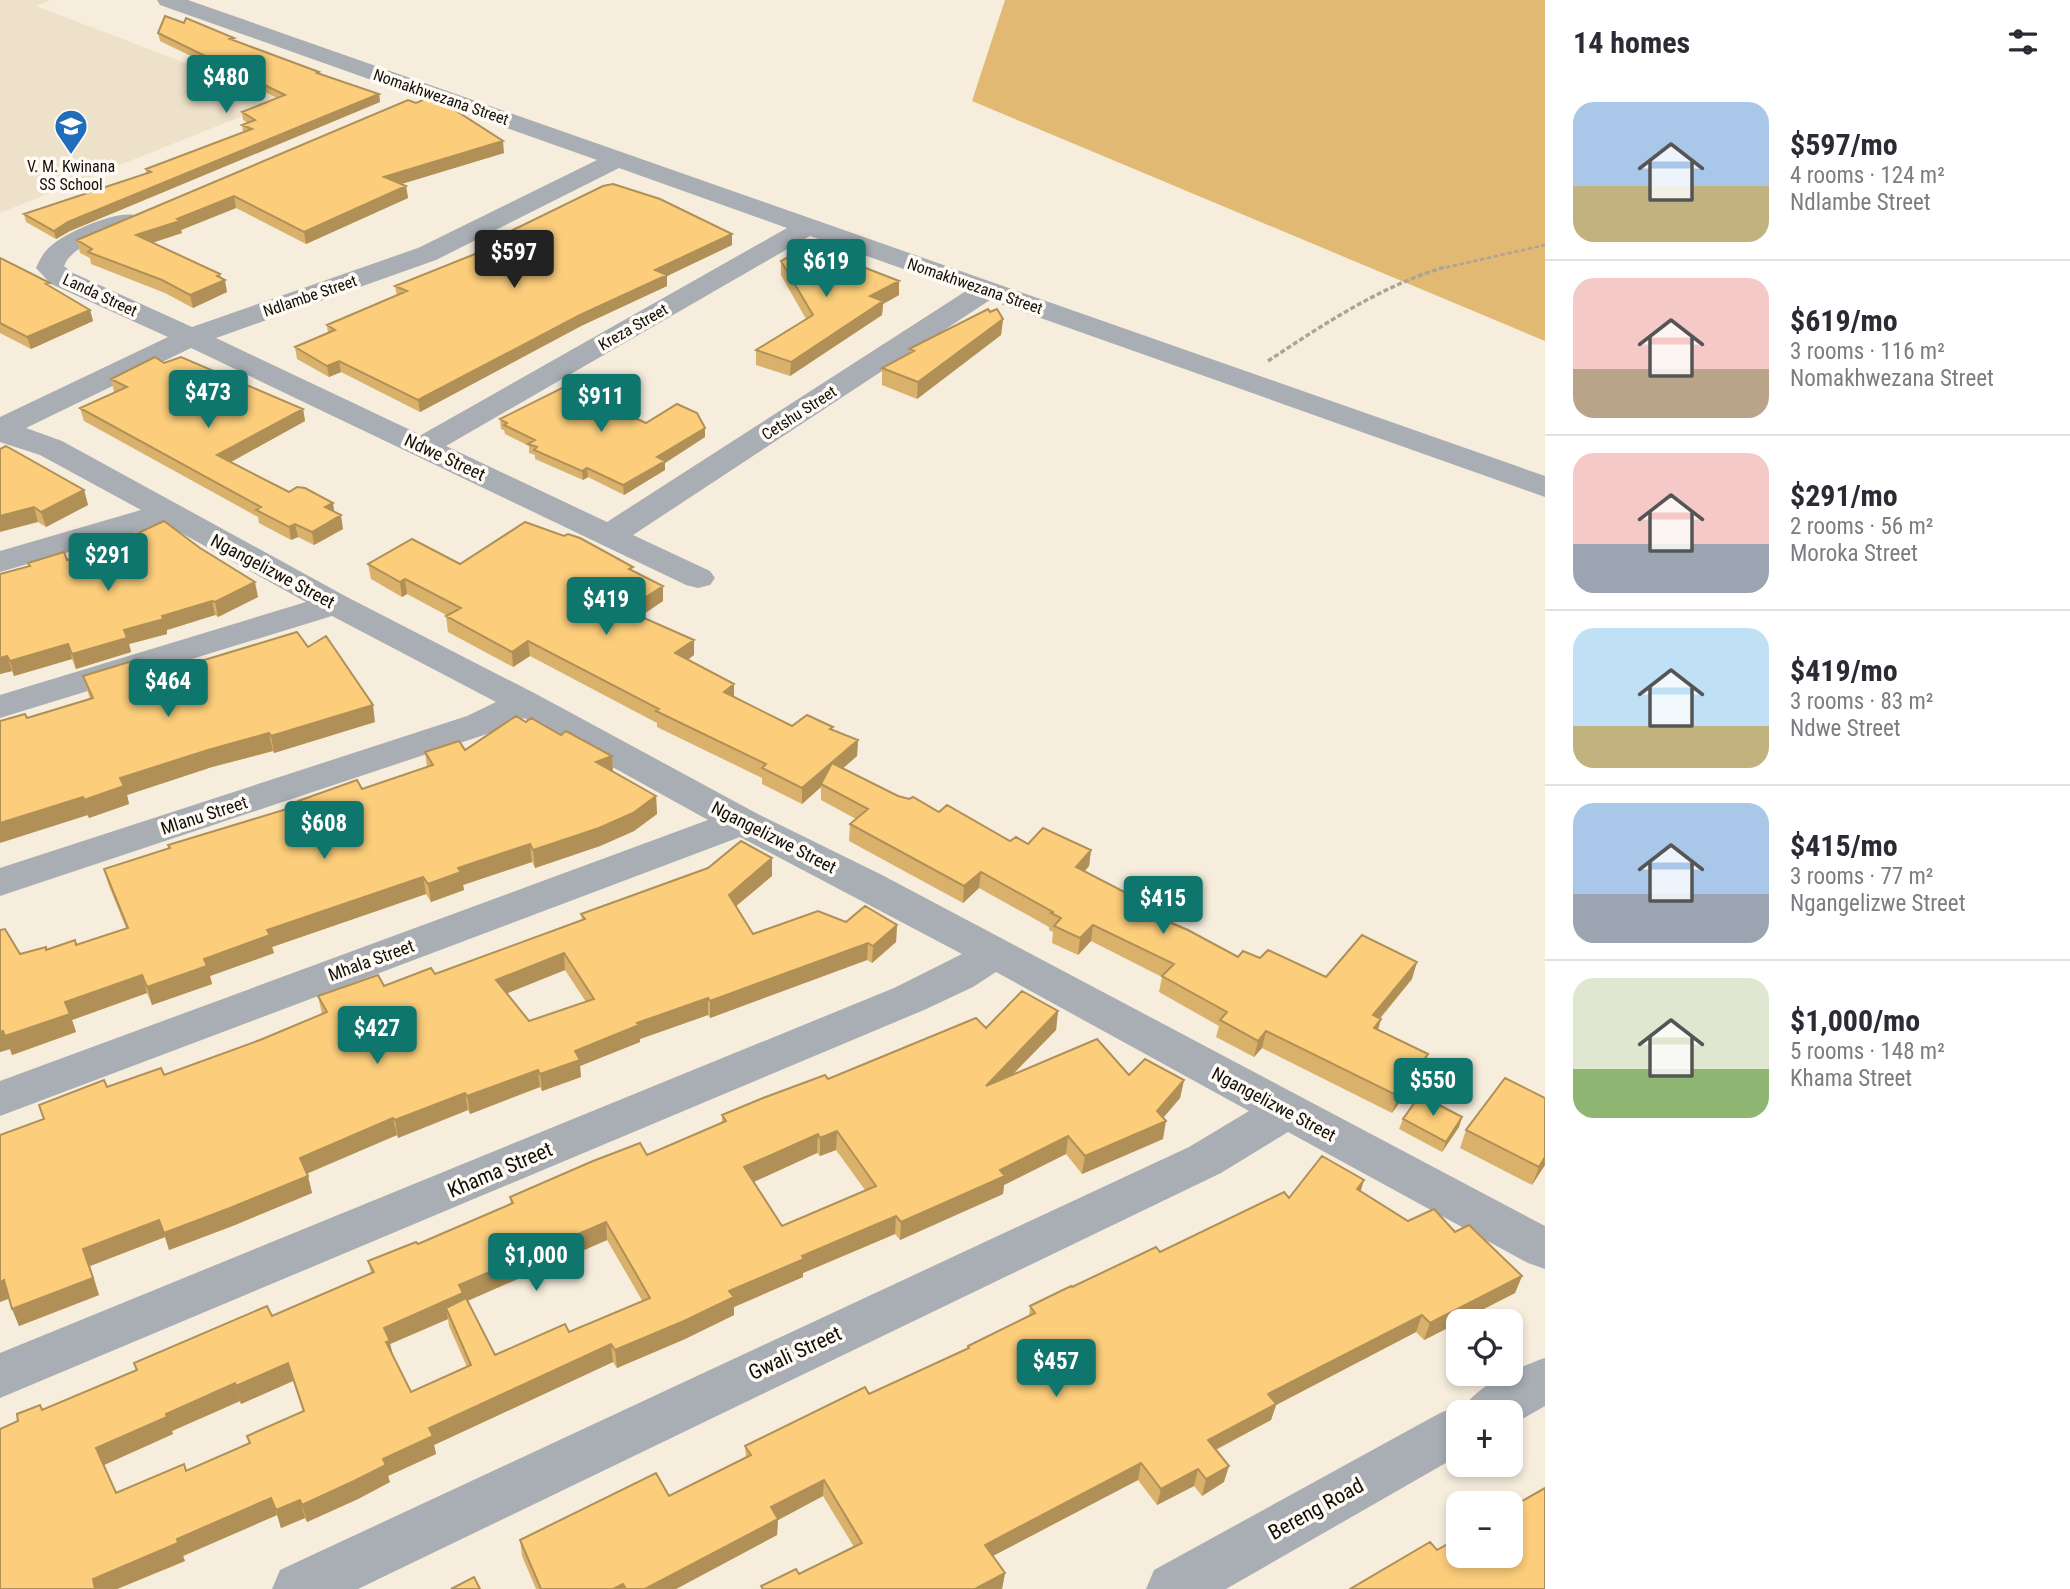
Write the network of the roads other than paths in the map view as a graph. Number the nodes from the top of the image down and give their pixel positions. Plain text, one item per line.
1 (168, 0) edge
2 (427, 93) junction
3 (390, 108) edge
4 (618, 159) junction
5 (143, 213) edge
6 (807, 227) junction
7 (987, 290) junction
8 (191, 337) junction
9 (0, 431) edge
10 (422, 447) junction
11 (1545, 487) edge
12 (167, 513) junction
13 (610, 535) junction
14 (0, 562) edge
15 (698, 578) dead end
16 (335, 604) junction
17 (526, 703) junction
18 (0, 707) edge
19 (742, 821) junction
20 (0, 882) edge
21 (995, 953) junction
22 (0, 1099) edge
23 (1287, 1110) junction
24 (1545, 1249) edge
25 (0, 1376) edge
26 (1545, 1380) edge
27 (1509, 1400) edge
28 (1446, 1436) edge
29 (300, 1589) edge
30 (1174, 1589) edge

1 - 2 street, Nomakhwezana Street
2 - 3 street
2 - 4 street, Nomakhwezana Street
4 - 6 street, Nomakhwezana Street
4 - 8 street, Ndlambe Street
5 - 8 street, Landa Street
6 - 7 street, Nomakhwezana Street
6 - 10 street, Kreza Street
7 - 11 street, Nomakhwezana Street
7 - 13 street, Cetshu Street
8 - 9 street, Ndlambe Street
8 - 10 street, Ndwe Street
9 - 12 street, Ngangelizwe Street
10 - 13 street, Ndwe Street
12 - 14 street
12 - 16 street, Ngangelizwe Street
13 - 15 street, Ndwe Street
16 - 17 street, Ngangelizwe Street
16 - 18 street
17 - 19 street, Ngangelizwe Street
17 - 20 street, Mlanu Street
19 - 21 street, Ngangelizwe Street
19 - 22 street, Mhala Street
21 - 23 street, Ngangelizwe Street
21 - 25 street, Khama Street
23 - 24 street, Ngangelizwe Street
23 - 29 street, Gwali Street
26 - 27 street
28 - 30 street, Bereng Road

